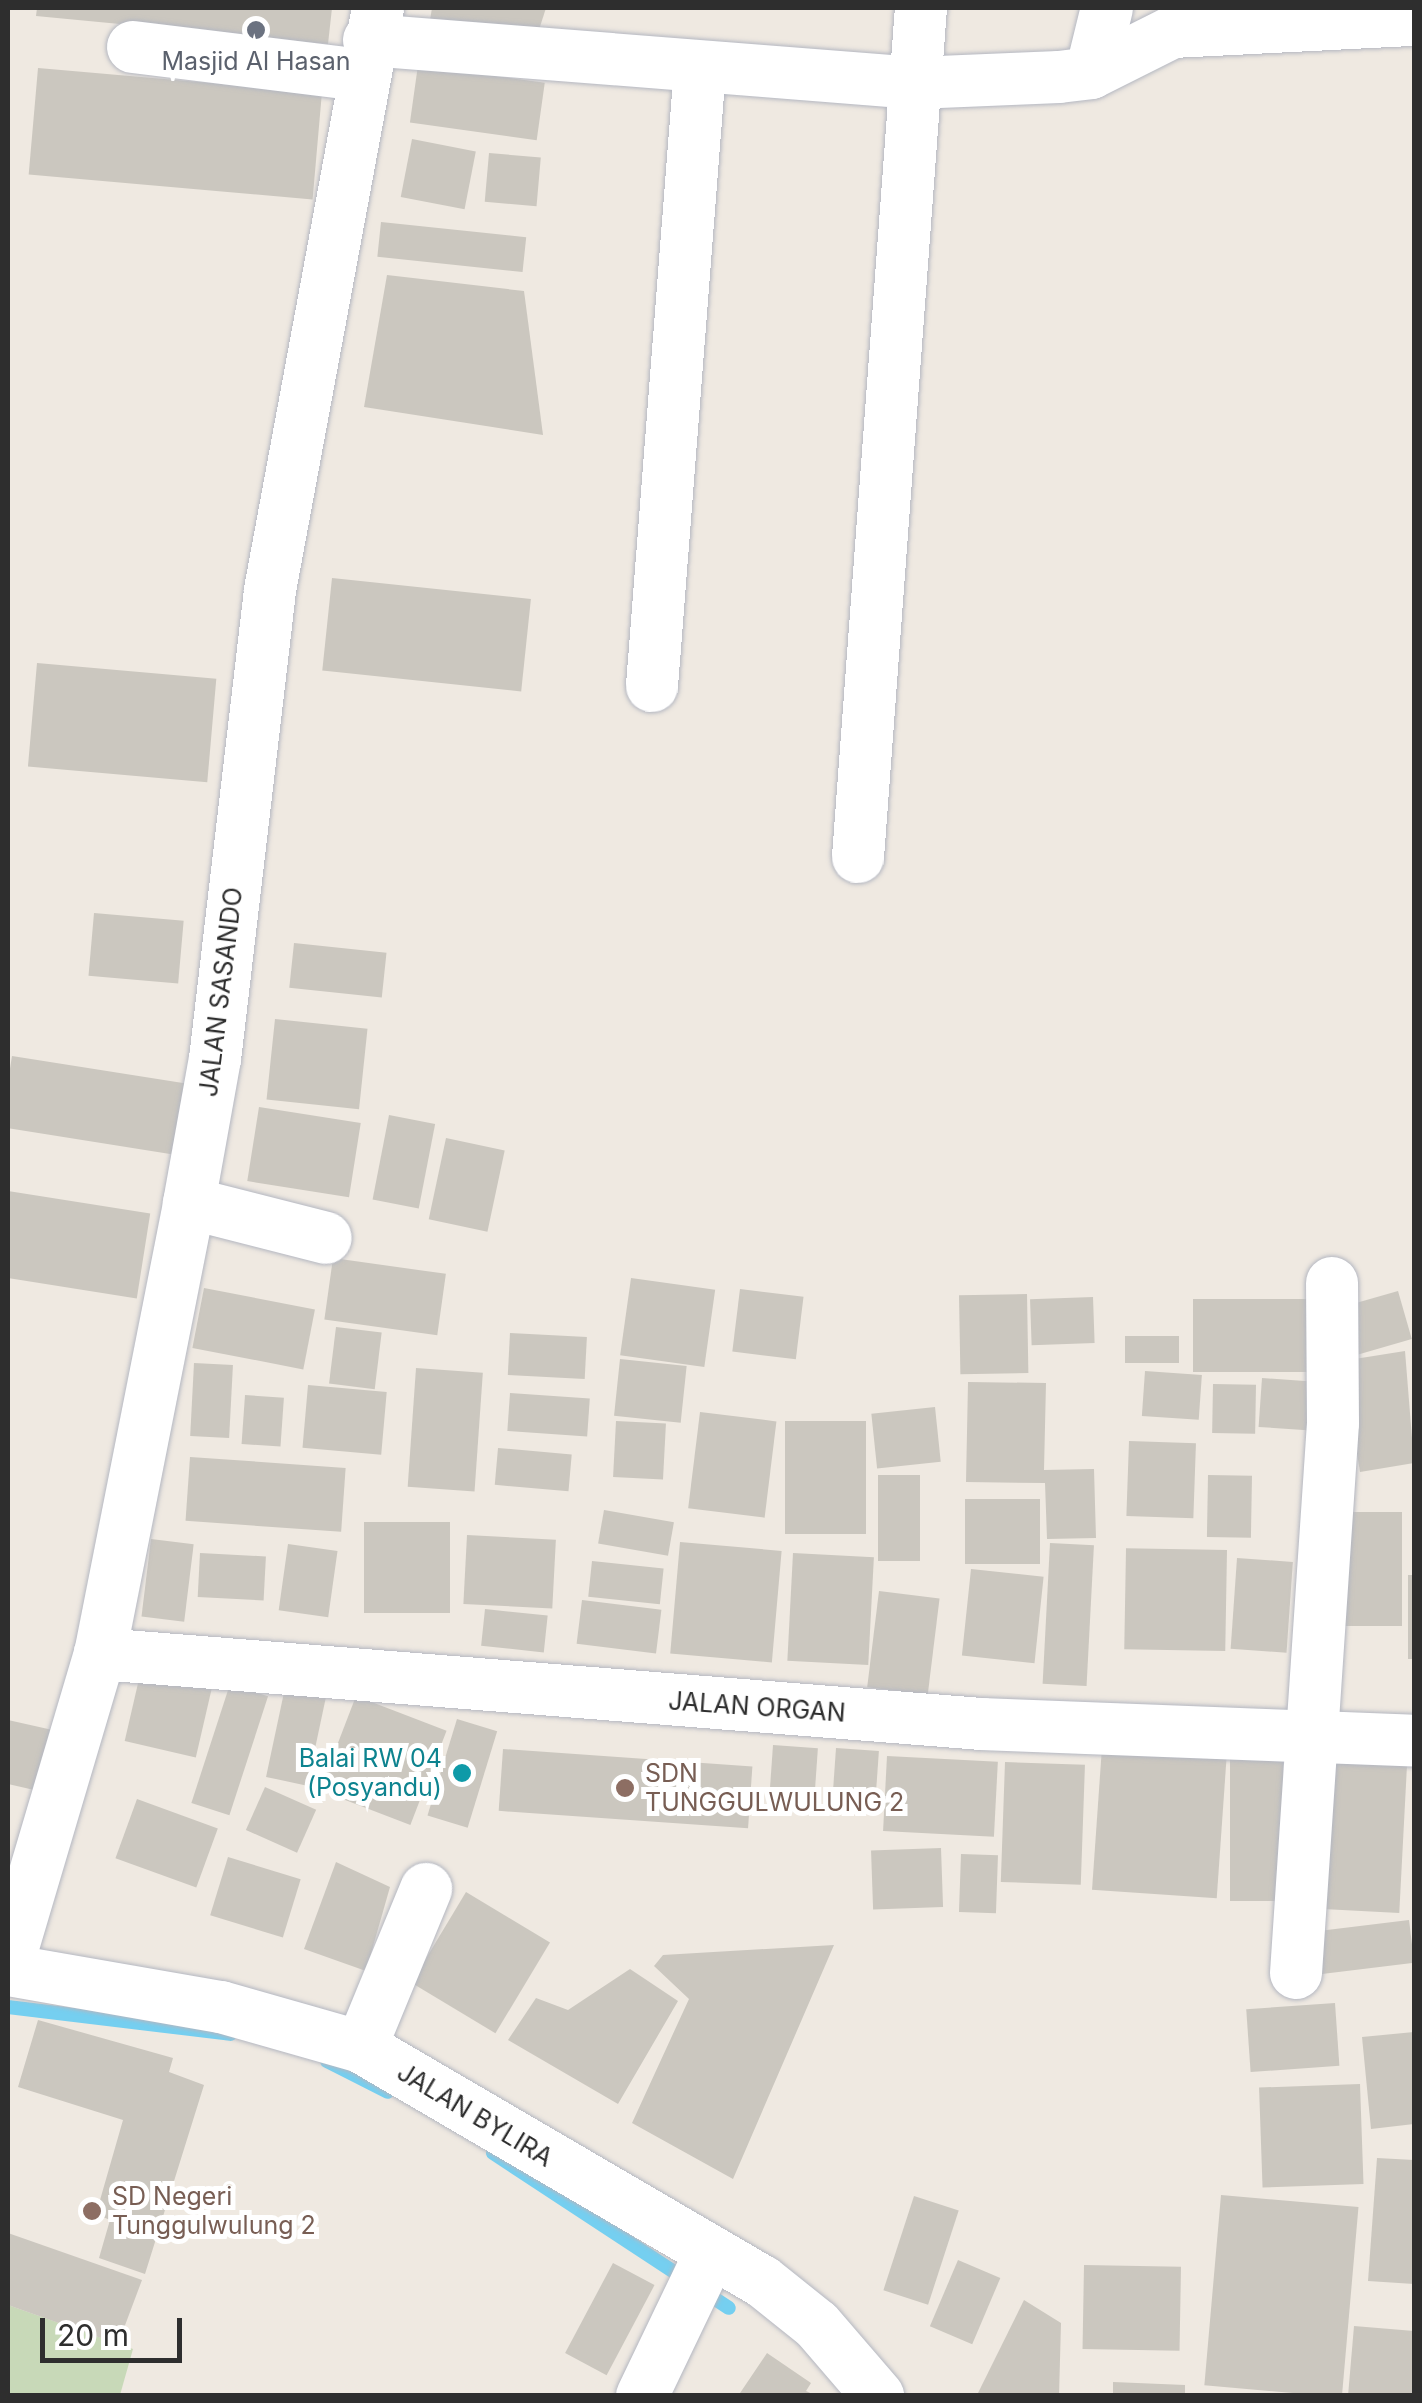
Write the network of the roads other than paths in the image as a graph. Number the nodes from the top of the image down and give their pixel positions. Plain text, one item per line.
1 (921, 8) edge
2 (1106, 8) edge
3 (1350, 16) edge
4 (1414, 20) edge
5 (370, 41) edge
6 (133, 46) dead end
7 (700, 68) junction
8 (1090, 73) junction
9 (915, 83) junction
10 (652, 686) dead end
11 (858, 857) dead end
12 (189, 1202) junction
13 (326, 1238) dead end
14 (1332, 1283) dead end
15 (100, 1654) junction
16 (1310, 1741) junction
17 (1414, 1741) edge
18 (426, 1889) dead end
19 (8, 1967) edge
20 (1296, 1973) dead end
21 (361, 2048) junction
22 (695, 2278) junction
23 (642, 2396) edge
24 (878, 2396) edge

1 - 9 street
2 - 8 street
3 - 4 street
3 - 8 street
5 - 6 street
5 - 7 street
5 - 12 street, JALAN SASANDO
7 - 9 street
7 - 10 street
8 - 9 street
9 - 11 street
12 - 13 street
12 - 15 street, JALAN SASANDO
14 - 16 street
15 - 16 street, JALAN ORGAN
15 - 19 street, JALAN SASANDO
16 - 17 street, JALAN ORGAN
16 - 20 street
18 - 21 street
19 - 21 street, JALAN BYLIRA
21 - 22 street, JALAN BYLIRA
22 - 23 street
22 - 24 street, JALAN BYLIRA

